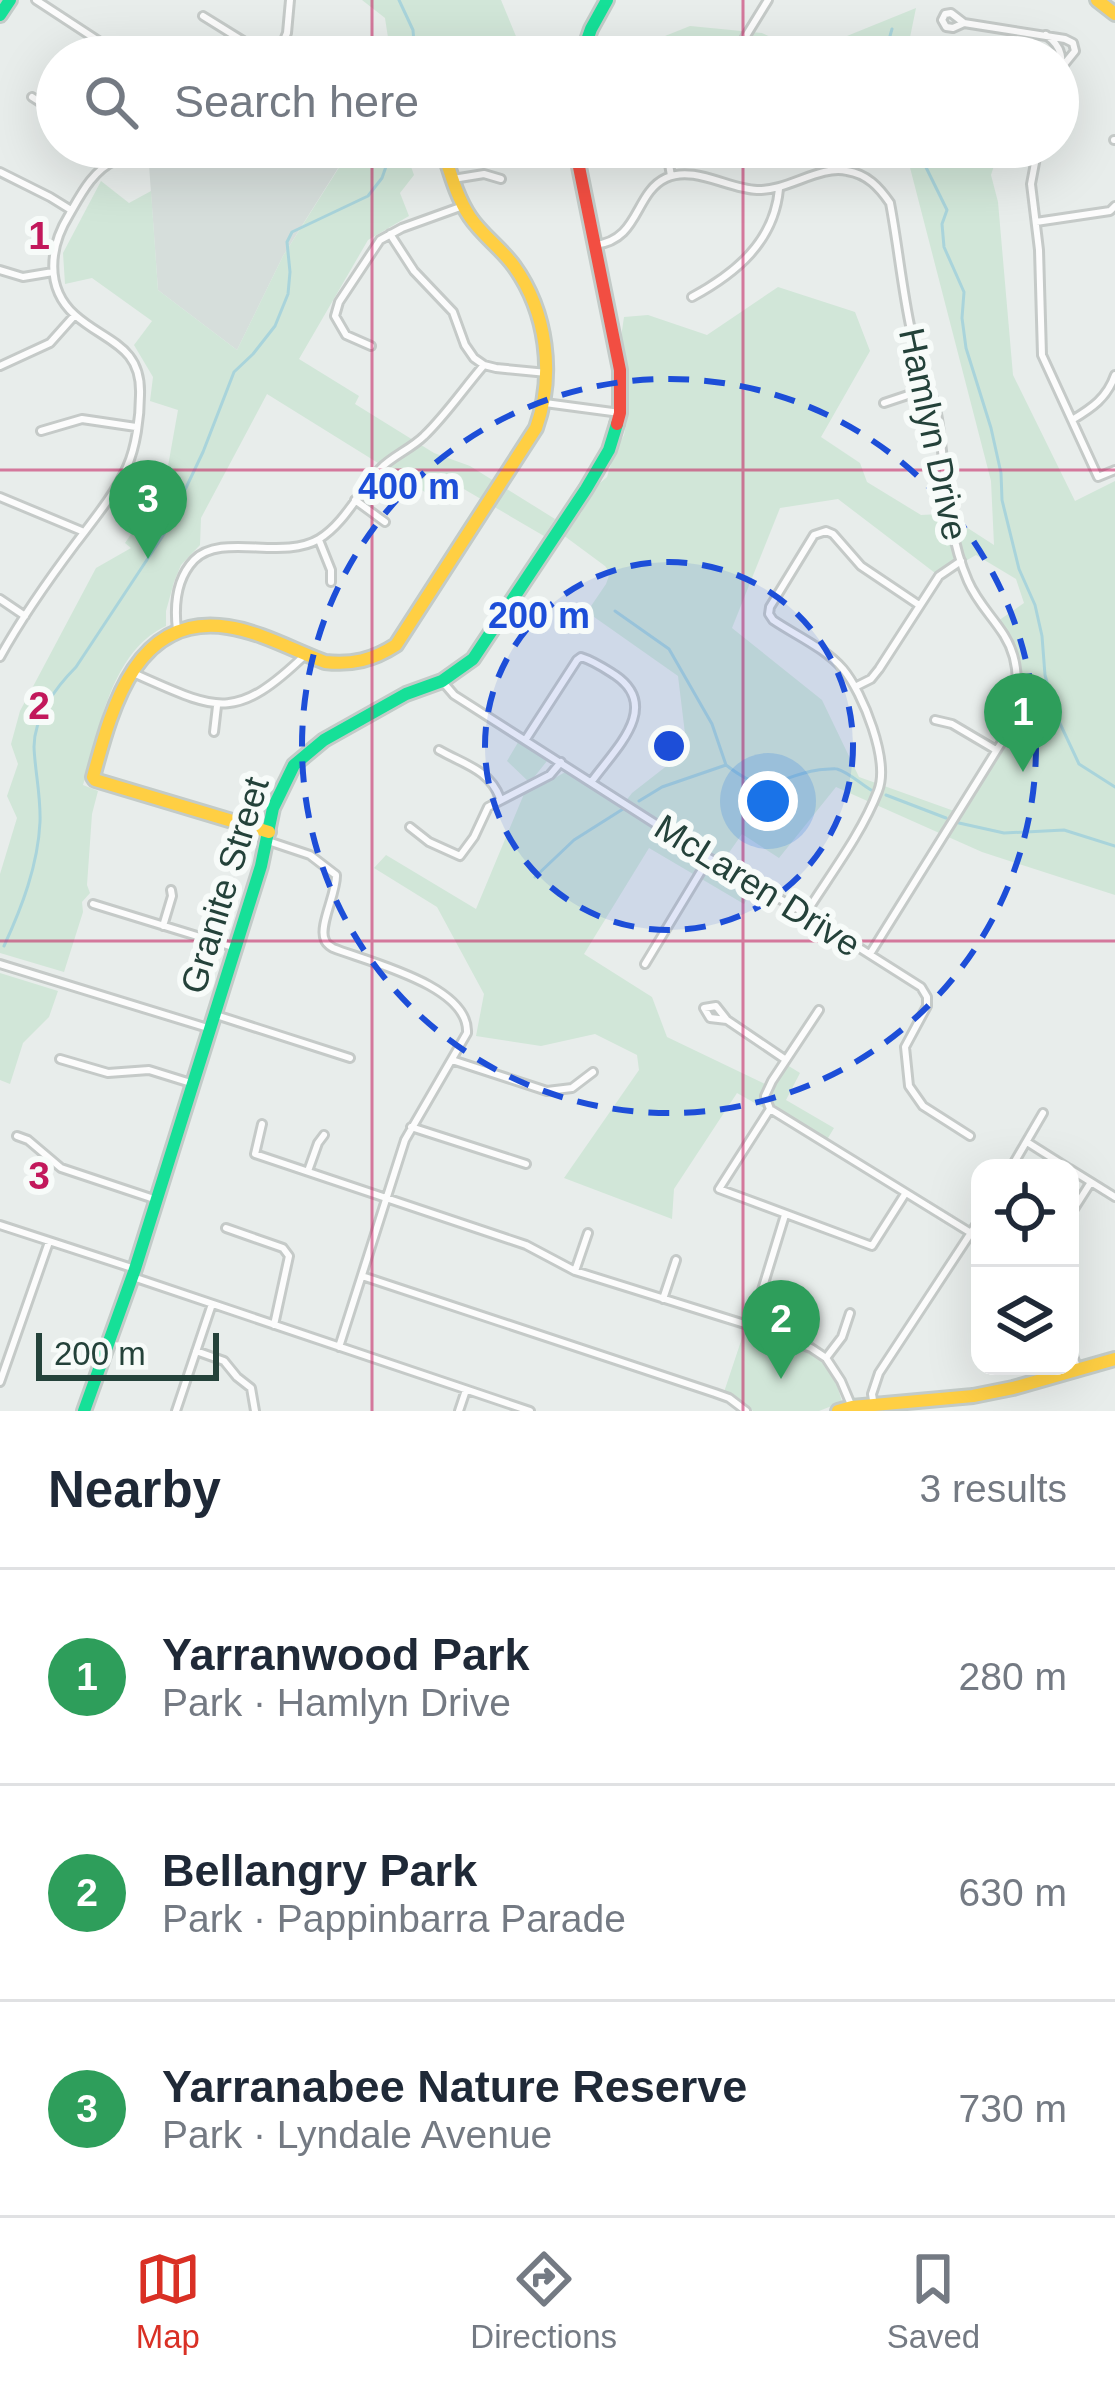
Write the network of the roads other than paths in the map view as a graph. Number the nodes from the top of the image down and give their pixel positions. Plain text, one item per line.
1 (10, 0) edge
2 (36, 0) edge
3 (290, 0) edge
4 (607, 0) edge
5 (768, 0) edge
6 (1096, 0) edge
7 (1115, 14) edge
8 (0, 15) edge
9 (203, 16) dead end
10 (964, 22) dead end
11 (1046, 34) joint
12 (91, 36) edge
13 (237, 36) edge
14 (285, 36) edge
15 (588, 36) edge
16 (746, 36) edge
17 (1053, 36) edge
18 (32, 97) dead end
19 (36, 100) edge
20 (104, 168) edge
21 (449, 168) edge
22 (579, 168) edge
23 (669, 168) edge
24 (1034, 168) edge
25 (0, 172) edge
26 (670, 176) junction
27 (453, 179) junction
28 (501, 179) dead end
29 (779, 189) junction
30 (464, 206) junction
31 (71, 210) junction
32 (1113, 211) edge
33 (1036, 222) junction
34 (390, 234) junction
35 (595, 245) junction
36 (0, 271) edge
37 (53, 272) junction
38 (692, 297) dead end
39 (75, 315) junction
40 (371, 346) dead end
41 (484, 365) junction
42 (0, 366) edge
43 (548, 374) junction
44 (1115, 375) edge
45 (929, 388) junction
46 (545, 403) junction
47 (884, 403) dead end
48 (620, 413) junction
49 (1072, 420) junction
50 (136, 427) junction
51 (41, 431) dead end
52 (1115, 470) edge
53 (0, 497) edge
54 (355, 500) junction
55 (385, 522) dead end
56 (84, 532) junction
57 (319, 538) junction
58 (961, 562) junction
59 (332, 582) dead end
60 (0, 598) edge
61 (919, 605) junction
62 (25, 616) junction
63 (177, 629) junction
64 (305, 655) junction
65 (0, 657) edge
66 (131, 672) junction
67 (442, 681) junction
68 (855, 688) junction
69 (217, 704) junction
70 (935, 720) dead end
71 (214, 732) dead end
72 (526, 740) junction
73 (439, 750) dead end
74 (996, 750) junction
75 (557, 759) junction
76 (592, 781) junction
77 (500, 798) junction
78 (410, 827) dead end
79 (270, 842) junction
80 (709, 858) junction
81 (170, 890) dead end
82 (93, 904) dead end
83 (806, 914) junction
84 (164, 926) junction
85 (236, 948) junction
86 (870, 954) junction
87 (0, 964) edge
88 (645, 964) dead end
89 (819, 1010) dead end
90 (728, 1020) dead end
91 (214, 1022) junction
92 (350, 1058) dead end
93 (60, 1059) dead end
94 (452, 1060) junction
95 (786, 1060) junction
96 (593, 1072) dead end
97 (194, 1084) junction
98 (770, 1109) junction
99 (1043, 1113) dead end
100 (262, 1124) dead end
101 (411, 1127) junction
102 (17, 1136) dead end
103 (324, 1136) dead end
104 (970, 1136) dead end
105 (1027, 1142) junction
106 (1017, 1159) edge
107 (1054, 1159) edge
108 (526, 1164) dead end
109 (308, 1171) junction
110 (1079, 1174) edge
111 (1091, 1182) junction
112 (905, 1194) junction
113 (387, 1197) junction
114 (1115, 1197) edge
115 (157, 1201) junction
116 (1079, 1201) edge
117 (785, 1215) junction
118 (0, 1225) edge
119 (226, 1228) dead end
120 (588, 1233) dead end
121 (971, 1233) joint
122 (49, 1242) junction
123 (676, 1260) dead end
124 (575, 1271) junction
125 (134, 1273) junction
126 (362, 1276) junction
127 (663, 1299) junction
128 (212, 1304) junction
129 (850, 1313) dead end
130 (274, 1325) junction
131 (751, 1326) junction
132 (338, 1347) junction
133 (196, 1351) junction
134 (826, 1358) junction
135 (1115, 1359) edge
136 (1079, 1370) edge
137 (1058, 1375) edge
138 (0, 1382) edge
139 (466, 1390) junction
140 (243, 1406) dead end
141 (874, 1406) junction
142 (255, 1408) edge
143 (845, 1409) edge
144 (84, 1411) edge
145 (176, 1411) edge
146 (459, 1411) edge
147 (530, 1411) edge
148 (746, 1411) edge

1 - 8 street
2 - 12 street
3 - 14 street
4 - 15 street
5 - 16 street
6 - 7 street
9 - 13 street
10 - 11 street
11 - 17 street
18 - 19 street
20 - 31 street
21 - 27 street
22 - 35 street, Granite Street
23 - 26 street
24 - 33 street
25 - 31 street
26 - 29 street, Hamlyn Drive
26 - 35 street
27 - 28 street
27 - 30 street
29 - 38 street
29 - 45 street, Hamlyn Drive
30 - 34 street
30 - 43 street
31 - 37 street
32 - 33 street
33 - 49 street
34 - 40 street
34 - 41 street
35 - 48 street, Granite Street
36 - 37 street
37 - 39 street
39 - 42 street
39 - 50 street
41 - 43 street
41 - 54 street
43 - 46 street
44 - 49 street
45 - 47 street
45 - 58 street, Hamlyn Drive
46 - 48 street
46 - 64 street
48 - 67 street, Granite Street
49 - 52 street
50 - 51 street
50 - 56 street
53 - 56 street
54 - 55 street
54 - 57 street
56 - 62 street
57 - 59 street
57 - 63 street
58 - 61 street
58 - 74 street, Hamlyn Drive
60 - 62 street
61 - 68 street
61 - 68 street
62 - 65 street
63 - 64 street
63 - 66 street
64 - 69 street
66 - 69 street
66 - 79 street
67 - 72 street, McLaren Drive
67 - 79 street, Granite Street
68 - 83 street
69 - 71 street
70 - 74 street
72 - 75 street, McLaren Drive
72 - 76 street
73 - 77 street
74 - 86 street, Hamlyn Drive
75 - 76 street, McLaren Drive
75 - 77 street
76 - 80 street, McLaren Drive
77 - 78 street
79 - 85 street, Granite Street
79 - 94 street
80 - 83 street, McLaren Drive
80 - 88 street
81 - 84 street
82 - 84 street
83 - 86 street, McLaren Drive
84 - 85 street
85 - 91 street, Granite Street
86 - 104 street, McLaren Drive
87 - 91 street
89 - 95 street
90 - 95 street
91 - 92 street
91 - 97 street, Granite Street
93 - 97 street
94 - 96 street
94 - 101 street
95 - 98 street
97 - 115 street, Granite Street
98 - 112 street
98 - 117 street
99 - 105 street
100 - 109 street
101 - 108 street
101 - 113 street
102 - 115 street
103 - 109 street
105 - 106 street
105 - 107 street
109 - 113 street
110 - 111 street
111 - 114 street
111 - 116 street
112 - 117 street
112 - 121 street
113 - 124 street
113 - 126 street
115 - 125 street, Granite Street
117 - 131 street
118 - 122 street
119 - 130 street
120 - 124 street
121 - 141 street
122 - 125 street
122 - 138 street
123 - 127 street
124 - 127 street
125 - 128 street
125 - 144 street, Granite Street
126 - 132 street
126 - 148 street
127 - 131 street
128 - 130 street
128 - 133 street
129 - 134 street
130 - 132 street
131 - 134 street
132 - 139 street
133 - 142 street
133 - 145 street
134 - 143 street
135 - 136 street
137 - 141 street
139 - 146 street
139 - 147 street
140 - 142 street
141 - 143 street

